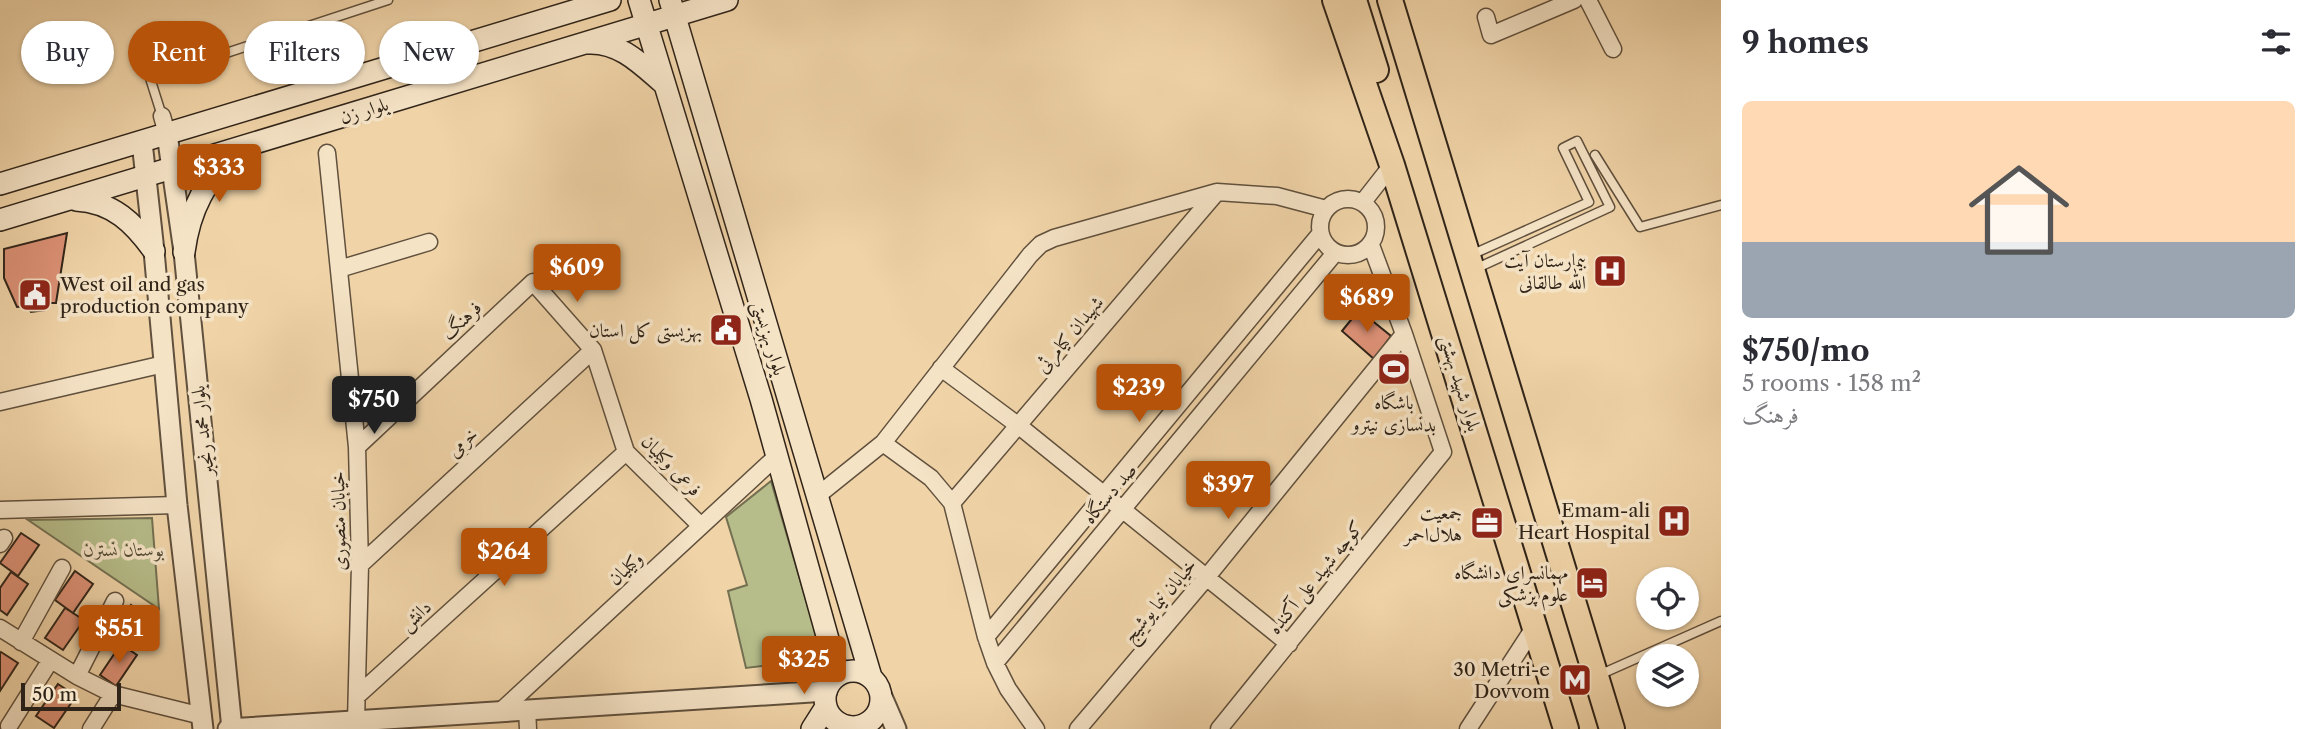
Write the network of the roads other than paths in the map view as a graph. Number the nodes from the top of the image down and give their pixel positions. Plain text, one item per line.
1 (387, 0) edge
2 (610, 0) edge
3 (639, 0) edge
4 (727, 0) edge
5 (1335, 0) edge
6 (1354, 0) edge
7 (1382, 0) edge
8 (1390, 0) edge
9 (1574, 0) edge
10 (1588, 0) edge
11 (672, 8) edge
12 (1486, 17) dead end
13 (646, 24) junction
14 (583, 43) junction
15 (1613, 49) dead end
16 (664, 84) junction
17 (164, 125) junction
18 (142, 142) junction
19 (235, 148) junction
20 (327, 153) dead end
21 (1595, 155) dead end
22 (1392, 165) junction
23 (173, 168) junction
24 (147, 176) junction
25 (0, 184) edge
26 (1217, 192) junction
27 (67, 199) junction
28 (1363, 202) junction
29 (1721, 205) edge
30 (1326, 209) junction
31 (0, 220) edge
32 (1320, 234) junction
33 (429, 242) dead end
34 (1371, 245) junction
35 (154, 251) junction
36 (184, 252) junction
37 (1335, 253) junction
38 (1470, 263) junction
39 (339, 269) junction
40 (1404, 334) junction
41 (1497, 349) junction
42 (593, 350) junction
43 (1454, 362) junction
44 (164, 365) junction
45 (941, 368) junction
46 (787, 394) junction
47 (761, 399) junction
48 (0, 402) edge
49 (1019, 426) junction
50 (883, 443) junction
51 (357, 447) junction
52 (626, 452) junction
53 (777, 456) junction
54 (1104, 495) junction
55 (817, 496) junction
56 (952, 503) junction
57 (177, 505) junction
58 (1122, 509) junction
59 (0, 510) edge
60 (701, 526) junction
61 (360, 565) junction
62 (62, 568) dead end
63 (1206, 578) junction
64 (115, 601) dead end
65 (1721, 621) edge
66 (1535, 626) junction
67 (0, 628) edge
68 (986, 638) junction
69 (21, 642) junction
70 (1289, 644) junction
71 (50, 660) junction
72 (995, 663) junction
73 (77, 676) junction
74 (1597, 676) junction
75 (875, 684) junction
76 (830, 691) junction
77 (113, 694) junction
78 (357, 696) junction
79 (527, 709) junction
80 (502, 710) junction
81 (356, 721) junction
82 (202, 722) edge
83 (380, 724) edge
84 (9, 726) dead end
85 (847, 727) edge
86 (91, 729) edge
87 (231, 729) edge
88 (528, 729) edge
89 (812, 729) edge
90 (897, 729) edge
91 (1036, 729) edge
92 (1077, 729) edge
93 (1219, 729) edge
94 (1468, 729) edge
95 (1566, 729) edge
96 (1612, 729) edge

1 - 17 lane
2 - 17 main road, بلوار زن
3 - 13 main road, بلوار بهزیستی
4 - 11 main road, بلوار زن
5 - 22 main road, بلوار شهید بهشتی
6 - 43 main road
7 - 41 main road
8 - 38 main road
9 - 12 street
10 - 15 street
11 - 13 main road, بلوار زن
11 - 46 main road, بلوار بهزیستی
13 - 14 main road, بلوار زن
13 - 16 main road, بلوار بهزیستی
14 - 16 main road
14 - 19 main road, بلوار زن
16 - 47 main road, بلوار بهزیستی
17 - 18 main road, بلوار زن
17 - 23 street, بلوار محمد رنجبر
18 - 24 street, بلوار محمد رنجبر
18 - 25 main road, بلوار زن
19 - 23 main road, بلوار زن
19 - 36 main road
20 - 39 street, خیابان منصوری
21 - 29 lane
22 - 28 street
22 - 43 main road, بلوار شهید بهشتی
23 - 24 main road, بلوار زن
23 - 36 street, بلوار محمد رنجبر
24 - 27 main road, بلوار زن
24 - 35 street, بلوار محمد رنجبر
26 - 30 street
26 - 45 street
26 - 49 street, شهیدان کیامرثی
27 - 31 main road, بلوار زن
27 - 35 main road
28 - 30 street
28 - 34 street
30 - 32 street
32 - 37 street
32 - 54 street, صد دستگاه
33 - 39 street
34 - 37 street
34 - 40 street
35 - 44 street, بلوار محمد رنجبر
36 - 87 street, بلوار محمد رنجبر
37 - 58 street, صد دستگاه
38 - 38 lane
38 - 41 main road
39 - 51 street, خیابان منصوری
40 - 63 street, خیابان نیما یوشیج
40 - 70 street, کوچه شهید علی آکنده
41 - 74 main road
42 - 51 street, فرهنگ
42 - 52 street, فرعی وکیلیان
42 - 61 street, خرمی
43 - 66 main road, بلوار شهید بهشتی
44 - 48 street
44 - 57 street, بلوار محمد رنجبر
45 - 49 street
45 - 50 street
46 - 47 main road
46 - 55 main road, بلوار بهزیستی
47 - 53 main road, بلوار بهزیستی
49 - 54 street
49 - 56 street, شهیدان کیامرثی
50 - 55 street
50 - 56 street
51 - 61 street, خیابان منصوری
52 - 60 street, فرعی وکیلیان
52 - 78 street, دانش
53 - 60 street, وکیلیان
53 - 76 main road, بلوار بهزیستی
54 - 58 street
54 - 68 street, صد دستگاه
55 - 75 main road, بلوار بهزیستی
56 - 68 street
57 - 59 street
57 - 82 street, بلوار محمد رنجبر
58 - 63 street
58 - 72 street, صد دستگاه
60 - 80 street, وکیلیان
61 - 78 street, خیابان منصوری
62 - 69 street
63 - 70 street
63 - 92 street, خیابان نیما یوشیج
64 - 73 street
65 - 74 lane
66 - 94 street
66 - 95 main road, بلوار شهید بهشتی
67 - 69 street
68 - 72 street
69 - 71 street
70 - 93 street, کوچه شهید علی آکنده
71 - 73 street
71 - 84 street
72 - 91 street
73 - 77 street
74 - 96 main road
75 - 76 main road
75 - 85 main road
75 - 90 street
76 - 79 street
76 - 85 main road
76 - 89 main road
77 - 82 street
77 - 86 street
78 - 81 street, خیابان منصوری
79 - 80 street
79 - 88 street
80 - 83 street
81 - 83 street
81 - 87 street

